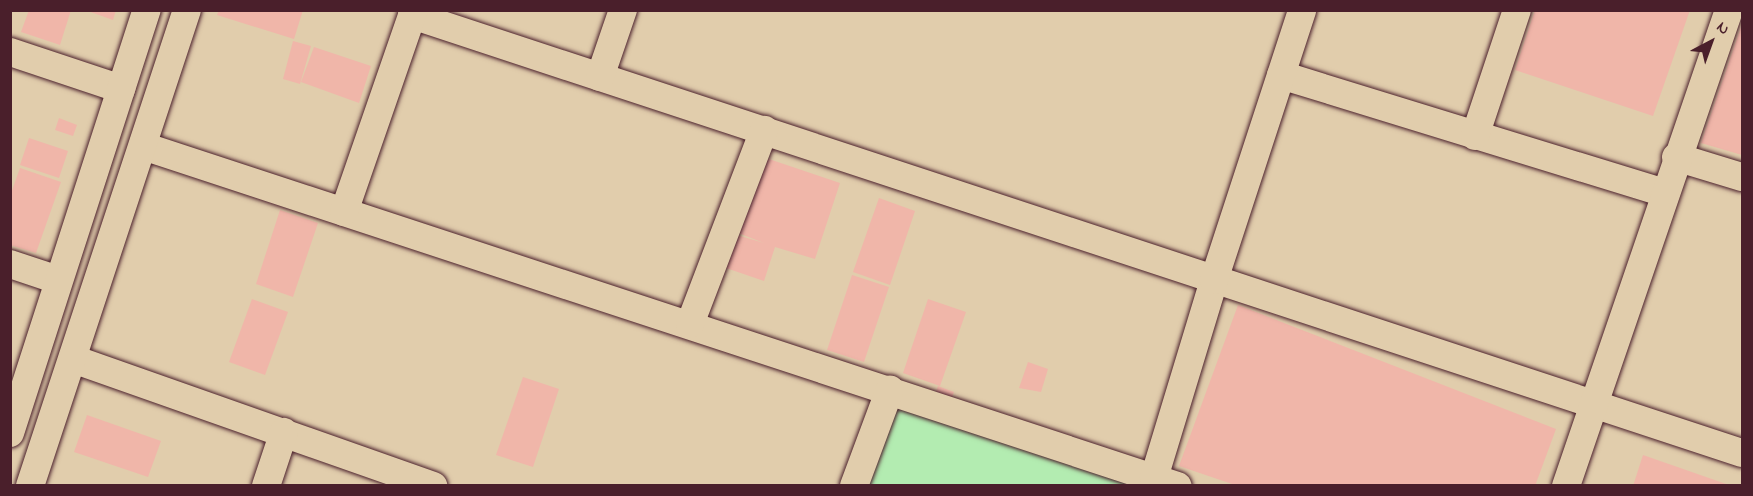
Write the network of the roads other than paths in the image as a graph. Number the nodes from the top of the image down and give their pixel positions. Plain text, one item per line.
1 (147, 10) edge
2 (187, 10) edge
3 (622, 10) edge
4 (1517, 10) edge
5 (1729, 10) edge
6 (1297, 12) edge
7 (413, 13) edge
8 (10, 52) edge
9 (1281, 75) junction
10 (600, 76) junction
11 (121, 89) junction
12 (764, 130) junction
13 (1475, 136) junction
14 (143, 146) junction
15 (1676, 157) junction
16 (1743, 177) edge
17 (1665, 193) junction
18 (344, 212) junction
19 (10, 264) edge
20 (58, 280) junction
21 (1214, 280) junction
22 (690, 324) junction
23 (73, 359) junction
24 (890, 389) junction
25 (1593, 402) junction
26 (284, 432) junction
27 (10, 433) edge
28 (1743, 453) edge
29 (1166, 482) edge
30 (30, 486) edge
31 (266, 486) edge
32 (433, 486) edge
33 (854, 486) edge
34 (1566, 486) edge

1 - 11 street
2 - 14 street
3 - 10 street
4 - 13 street
5 - 15 street
6 - 9 street
7 - 10 street
7 - 18 street
8 - 11 street
9 - 13 street
9 - 21 street
10 - 12 street
11 - 20 street
12 - 21 street
12 - 22 street
13 - 17 street
14 - 18 street
14 - 23 street
15 - 16 street
15 - 17 street
17 - 25 street
18 - 22 street
19 - 20 street
20 - 27 street
21 - 25 street
21 - 29 street
22 - 24 street
23 - 26 street
23 - 30 street
24 - 29 street
24 - 33 street
25 - 28 street
25 - 34 street
26 - 31 street
26 - 32 street

